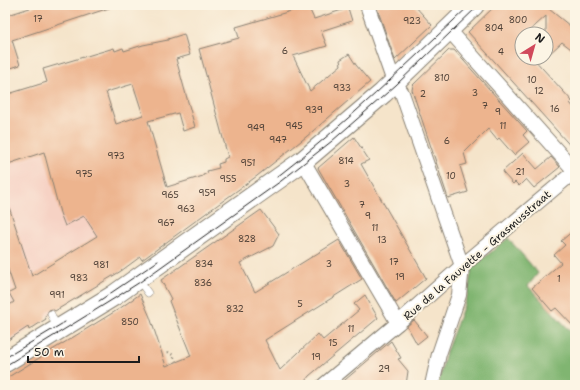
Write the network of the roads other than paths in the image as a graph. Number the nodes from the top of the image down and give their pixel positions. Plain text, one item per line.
1 (367, 5) edge
2 (474, 5) edge
3 (449, 30) junction
4 (394, 82) junction
5 (303, 161) junction
6 (575, 171) edge
7 (462, 266) junction
8 (398, 323) junction
9 (5, 361) edge
10 (324, 385) edge
11 (432, 385) edge

1 - 4 street
2 - 3 main road
3 - 4 main road
3 - 6 street
4 - 5 main road
4 - 7 street
5 - 8 street
5 - 9 main road
6 - 7 street, Rue de la Fauvette - Grasmusstraat
7 - 8 street, Rue de la Fauvette - Grasmusstraat
7 - 11 street
8 - 10 street, Rue de la Fauvette - Grasmusstraat

